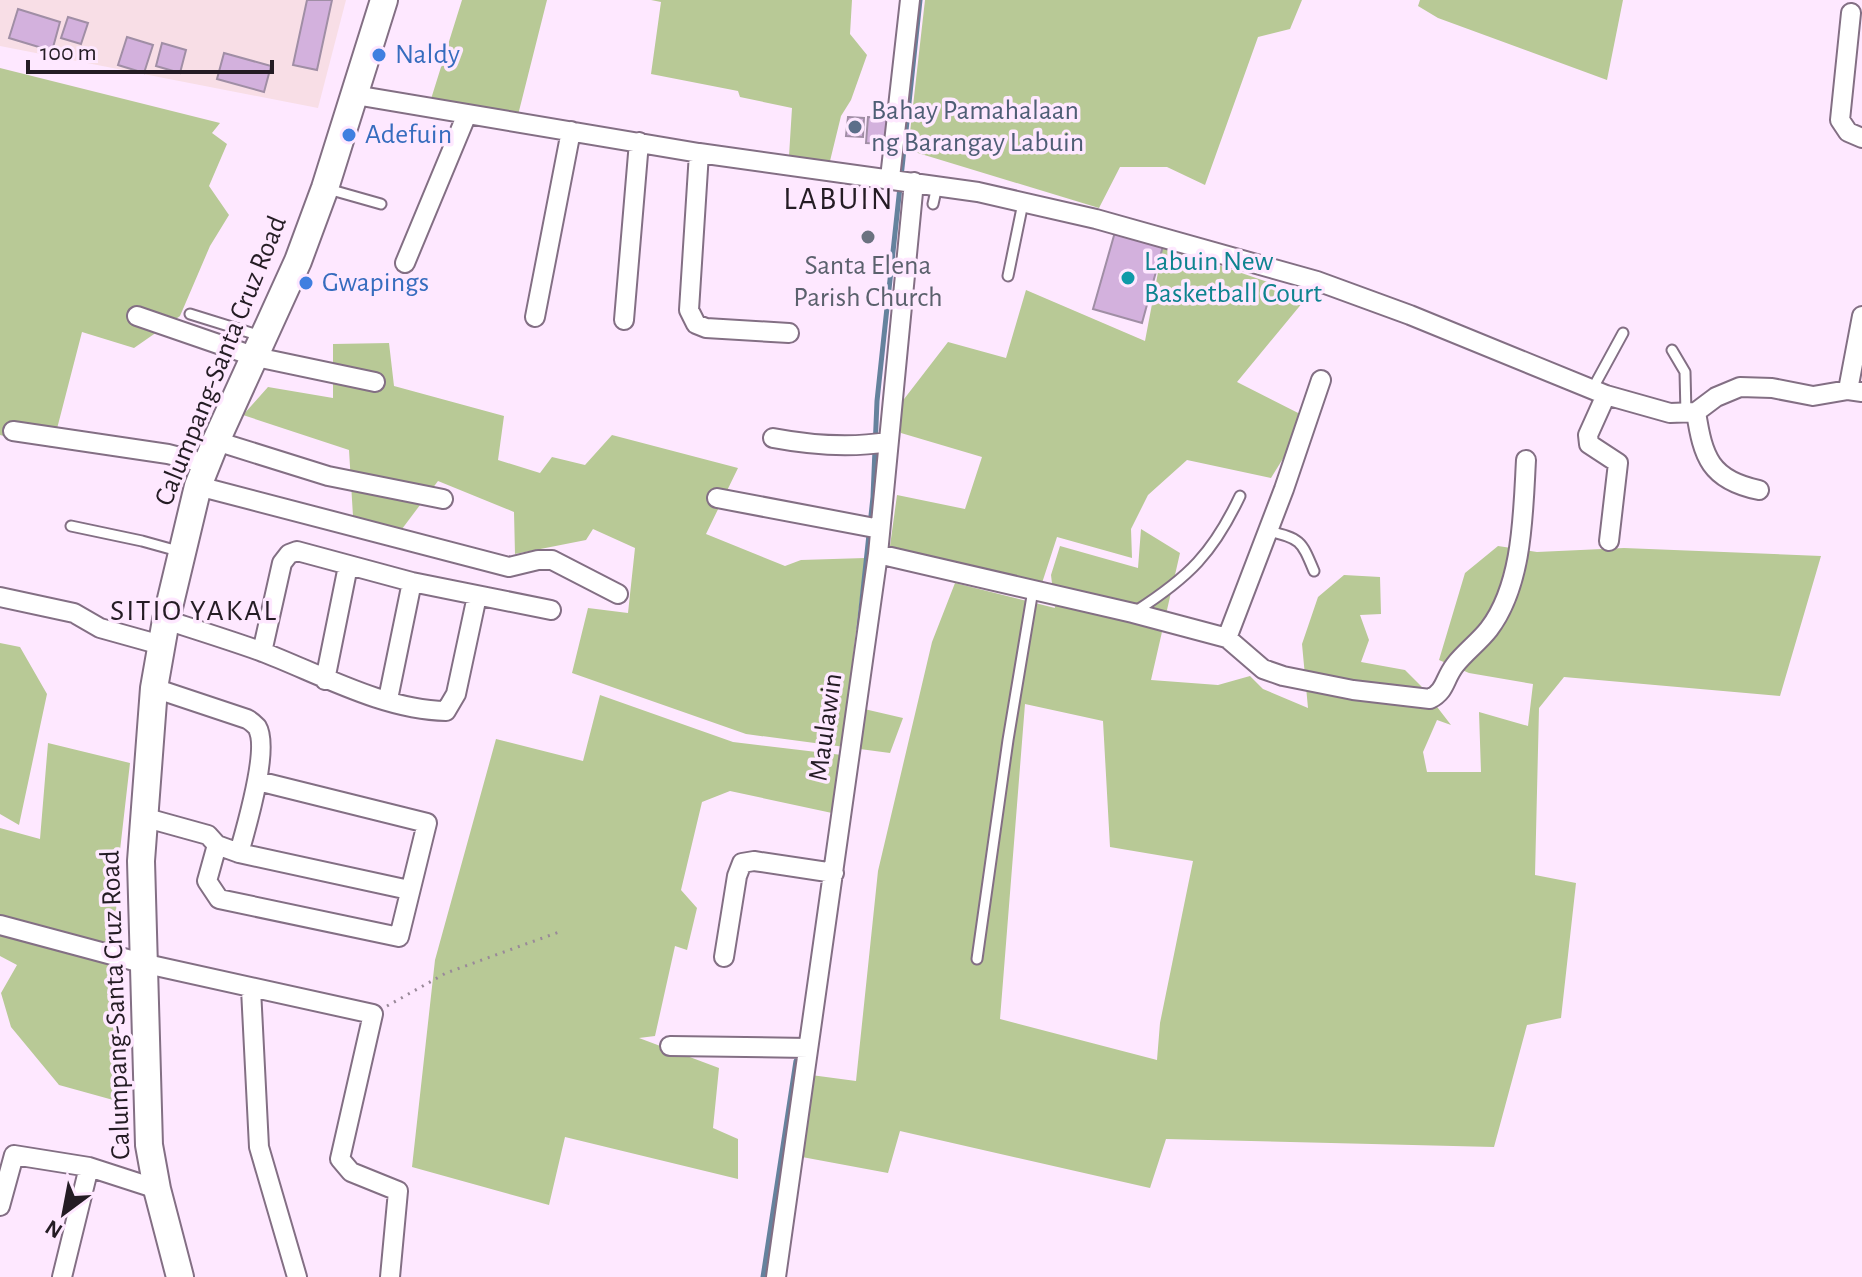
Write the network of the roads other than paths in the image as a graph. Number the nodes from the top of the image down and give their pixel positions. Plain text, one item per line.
1 (384, 0) edge
2 (910, 0) edge
3 (1851, 13) dead end
4 (355, 95) junction
5 (467, 114) junction
6 (571, 131) junction
7 (1862, 138) edge
8 (639, 142) junction
9 (699, 153) junction
10 (890, 178) junction
11 (914, 182) junction
12 (325, 188) junction
13 (1023, 203) junction
14 (381, 204) dead end
15 (405, 263) dead end
16 (1008, 276) dead end
17 (190, 314) dead end
18 (137, 316) dead end
19 (1862, 316) edge
20 (535, 317) dead end
21 (624, 320) dead end
22 (789, 333) dead end
23 (1623, 333) dead end
24 (260, 347) junction
25 (1672, 350) dead end
26 (1321, 380) dead end
27 (375, 382) dead end
28 (1600, 391) junction
29 (1855, 391) edge
30 (1691, 413) junction
31 (13, 431) dead end
32 (773, 438) dead end
33 (888, 442) junction
34 (1526, 460) dead end
35 (207, 464) junction
36 (1759, 490) dead end
37 (1240, 496) dead end
38 (717, 498) dead end
39 (443, 499) dead end
40 (71, 526) dead end
41 (880, 529) junction
42 (1268, 531) junction
43 (1609, 541) dead end
44 (181, 552) junction
45 (878, 554) junction
46 (348, 566) junction
47 (1314, 571) dead end
48 (412, 582) junction
49 (1033, 590) junction
50 (618, 594) dead end
51 (477, 596) junction
52 (0, 597) edge
53 (551, 610) dead end
54 (1133, 613) junction
55 (164, 633) junction
56 (1227, 638) junction
57 (262, 652) junction
58 (325, 680) junction
59 (154, 688) junction
60 (388, 699) junction
61 (258, 781) junction
62 (143, 817) junction
63 (217, 845) junction
64 (239, 853) junction
65 (834, 873) junction
66 (409, 890) junction
67 (0, 925) edge
68 (724, 957) dead end
69 (977, 959) dead end
70 (142, 963) junction
71 (251, 989) junction
72 (670, 1046) dead end
73 (808, 1048) junction
74 (89, 1167) junction
75 (157, 1189) junction
76 (0, 1206) edge
77 (62, 1277) edge
78 (180, 1277) edge
79 (297, 1277) edge
80 (390, 1277) edge
81 (776, 1277) edge

1 - 4 main road, Calumpang-Santa Cruz Road
2 - 10 street
3 - 7 street
4 - 5 street
4 - 12 main road, Calumpang-Santa Cruz Road
5 - 6 street
5 - 15 street
6 - 8 street
6 - 20 street
8 - 9 street
8 - 21 street
9 - 10 street
9 - 22 street
10 - 11 street
11 - 13 street
11 - 33 street, Maulawin
12 - 14 lane
12 - 24 main road, Calumpang-Santa Cruz Road
13 - 16 lane
13 - 28 street
17 - 24 lane
18 - 24 street
19 - 29 street
23 - 28 lane
24 - 27 street
24 - 35 main road, Calumpang-Santa Cruz Road
25 - 30 lane
26 - 42 street
28 - 30 street
28 - 43 street
29 - 30 street
30 - 36 street
31 - 35 street
32 - 33 street
33 - 41 street, Maulawin
34 - 56 street
35 - 39 street
35 - 44 main road, Calumpang-Santa Cruz Road
35 - 50 street
37 - 54 lane
38 - 41 street
40 - 44 lane
41 - 45 street, Maulawin
42 - 47 lane
42 - 56 street
44 - 55 main road, Calumpang-Santa Cruz Road
45 - 49 street
45 - 65 street, Maulawin
46 - 48 street
46 - 57 street
46 - 58 street
48 - 51 street
48 - 60 street
49 - 54 street
49 - 69 lane
51 - 53 street
51 - 60 street
52 - 55 street
54 - 56 street
55 - 57 street
55 - 59 main road, Calumpang-Santa Cruz Road
57 - 58 street
58 - 60 street
59 - 61 street
59 - 62 main road, Calumpang-Santa Cruz Road
61 - 64 street
61 - 66 street
62 - 63 street
62 - 70 main road, Calumpang-Santa Cruz Road
63 - 64 street
63 - 66 street
64 - 66 street
65 - 68 street
65 - 73 street, Maulawin
67 - 70 street
70 - 71 street
70 - 75 main road, Calumpang-Santa Cruz Road
71 - 79 street
71 - 80 street
72 - 73 street
73 - 81 street, Maulawin
74 - 75 street
74 - 76 street
74 - 77 street
75 - 78 main road, Calumpang-Santa Cruz Road

